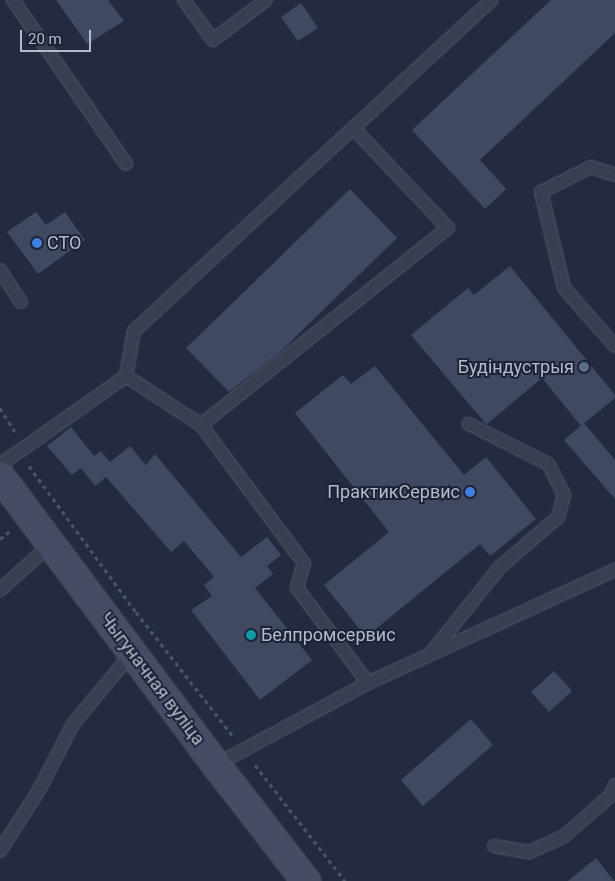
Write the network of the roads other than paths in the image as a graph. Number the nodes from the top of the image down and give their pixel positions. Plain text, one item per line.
1 (13, 0) edge
2 (184, 0) edge
3 (266, 0) edge
4 (491, 0) edge
5 (353, 128) junction
6 (126, 164) dead end
7 (615, 175) edge
8 (0, 270) edge
9 (21, 302) dead end
10 (615, 346) edge
11 (126, 376) junction
12 (469, 424) dead end
13 (201, 425) junction
14 (0, 465) edge
15 (0, 476) edge
16 (50, 544) junction
17 (615, 570) edge
18 (0, 590) edge
19 (132, 653) junction
20 (431, 653) junction
21 (368, 682) junction
22 (216, 765) junction
23 (615, 785) edge
24 (494, 846) dead end
25 (0, 851) edge
26 (306, 881) edge

1 - 6 lane
2 - 3 lane
4 - 5 lane
5 - 11 lane
5 - 13 lane
7 - 10 lane
8 - 9 lane
11 - 13 lane
11 - 14 lane
12 - 20 lane
13 - 21 lane
15 - 16 street, Чыгуначная вуліца
16 - 18 lane
16 - 19 street, Чыгуначная вуліца
17 - 20 lane
19 - 22 street, Чыгуначная вуліца
19 - 25 lane
20 - 21 lane
21 - 22 lane
22 - 26 street, Чыгуначная вуліца
23 - 24 lane

